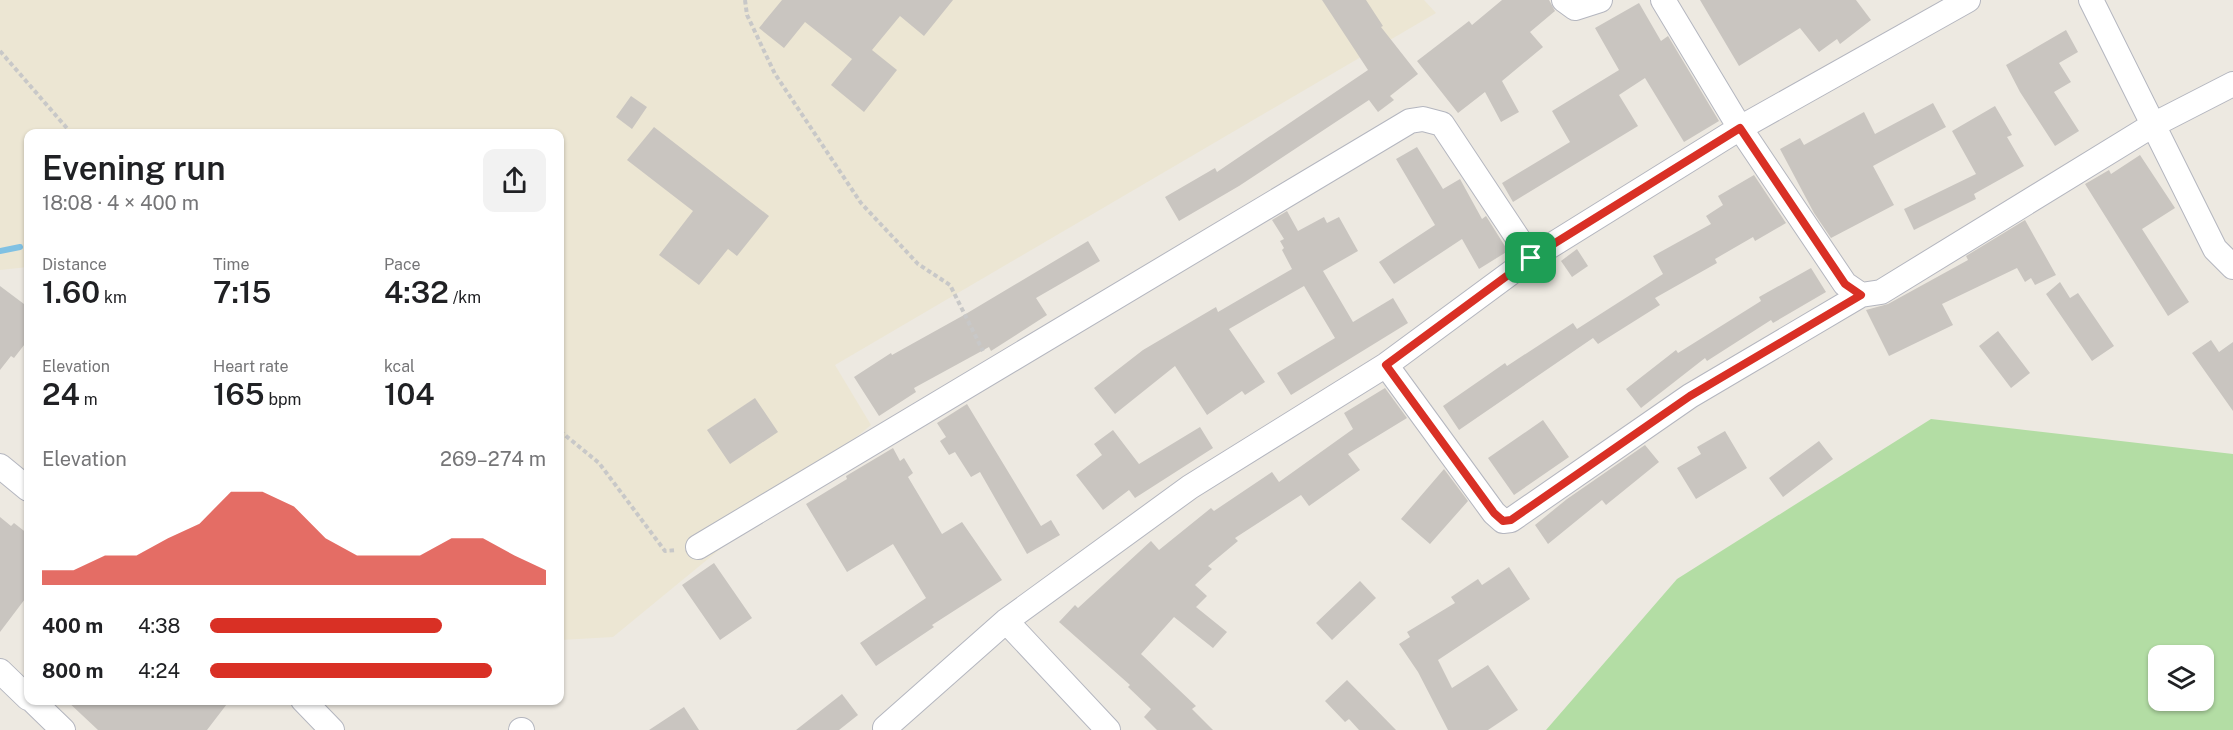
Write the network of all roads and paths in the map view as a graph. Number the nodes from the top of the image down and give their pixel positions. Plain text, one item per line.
1 (745, 0) edge
2 (1564, 0) edge
3 (1600, 0) edge
4 (1663, 0) edge
5 (1968, 0) edge
6 (2091, 0) edge
7 (0, 51) edge
8 (2233, 84) edge
9 (2154, 126) junction
10 (1740, 128) junction
11 (68, 129) edge
12 (1531, 258) junction
13 (2233, 267) edge
14 (1861, 295) junction
15 (1386, 365) junction
16 (994, 370) junction
17 (564, 434) edge
18 (0, 466) edge
19 (24, 486) edge
20 (698, 547) joint
21 (1006, 621) junction
22 (0, 671) edge
23 (24, 693) edge
24 (36, 705) edge
25 (308, 705) edge
26 (885, 728) dead end
27 (63, 730) edge
28 (332, 730) edge
29 (1108, 730) edge

1 - 16 path
2 - 3 street
4 - 10 street
5 - 10 street
6 - 9 street
7 - 11 path
8 - 9 street
9 - 13 street
9 - 14 street
10 - 12 street
10 - 14 street
12 - 15 street
12 - 16 street
14 - 15 street
15 - 21 street
16 - 20 street
17 - 20 path
18 - 19 street
21 - 26 street
21 - 29 street
22 - 23 street
24 - 27 street
25 - 28 street

